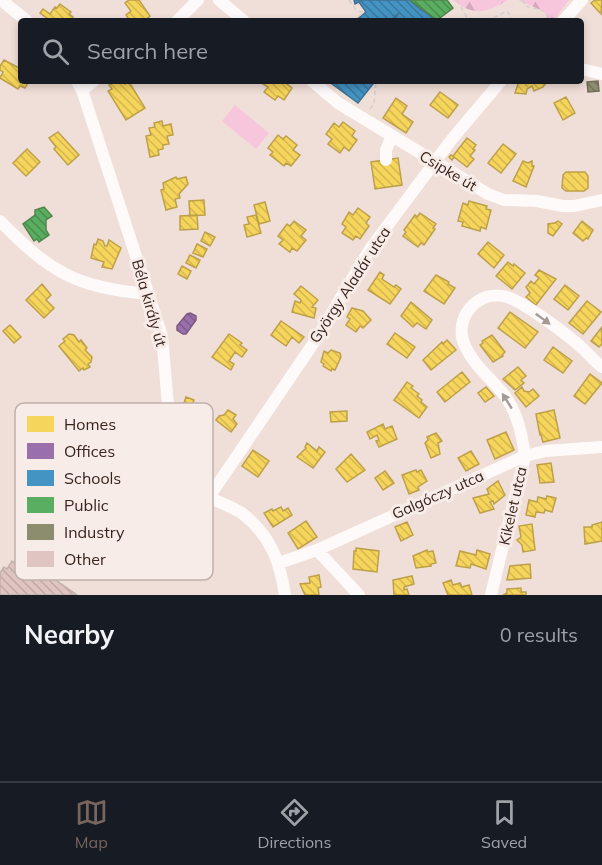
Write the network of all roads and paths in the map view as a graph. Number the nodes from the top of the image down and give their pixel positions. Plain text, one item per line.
1 (1, 0) edge
2 (198, 0) edge
3 (219, 0) edge
4 (349, 0) edge
5 (457, 0) edge
6 (522, 0) edge
7 (582, 0) edge
8 (23, 18) edge
9 (180, 18) edge
10 (240, 18) edge
11 (356, 18) edge
12 (470, 18) edge
13 (493, 18) edge
14 (511, 18) edge
15 (547, 18) edge
16 (566, 18) edge
17 (584, 70) edge
18 (602, 74) edge
19 (316, 84) edge
20 (376, 84) edge
21 (498, 84) edge
22 (80, 85) edge
23 (369, 110) dead end
24 (392, 136) junction
25 (386, 160) dead end
26 (435, 163) junction
27 (602, 200) edge
28 (0, 220) edge
29 (149, 294) junction
30 (602, 367) edge
31 (168, 403) edge
32 (602, 447) edge
33 (525, 456) junction
34 (213, 491) edge
35 (213, 499) edge
36 (317, 550) junction
37 (279, 563) junction
38 (285, 595) edge
39 (359, 595) edge
40 (491, 595) edge

1 - 8 street
2 - 9 street
3 - 10 street
4 - 11 path
5 - 12 path
6 - 15 path
7 - 16 street
13 - 14 path
17 - 18 street
19 - 24 street, Csipke út
20 - 23 path
21 - 26 street, György Aladár utca
22 - 29 street, Béla király út
24 - 25 street
24 - 26 street, Csipke út
26 - 27 street, Csipke út
26 - 34 street, György Aladár utca
28 - 29 street
29 - 31 street, Béla király út
33 -> 30 street, Kikelet utca
32 - 33 street, Galgóczy utca
33 - 36 street, Galgóczy utca
33 - 40 street, Kikelet utca
35 - 37 street, Béla király út
36 - 37 street, Galgóczy utca
36 - 39 street
37 - 38 street, Béla király út

